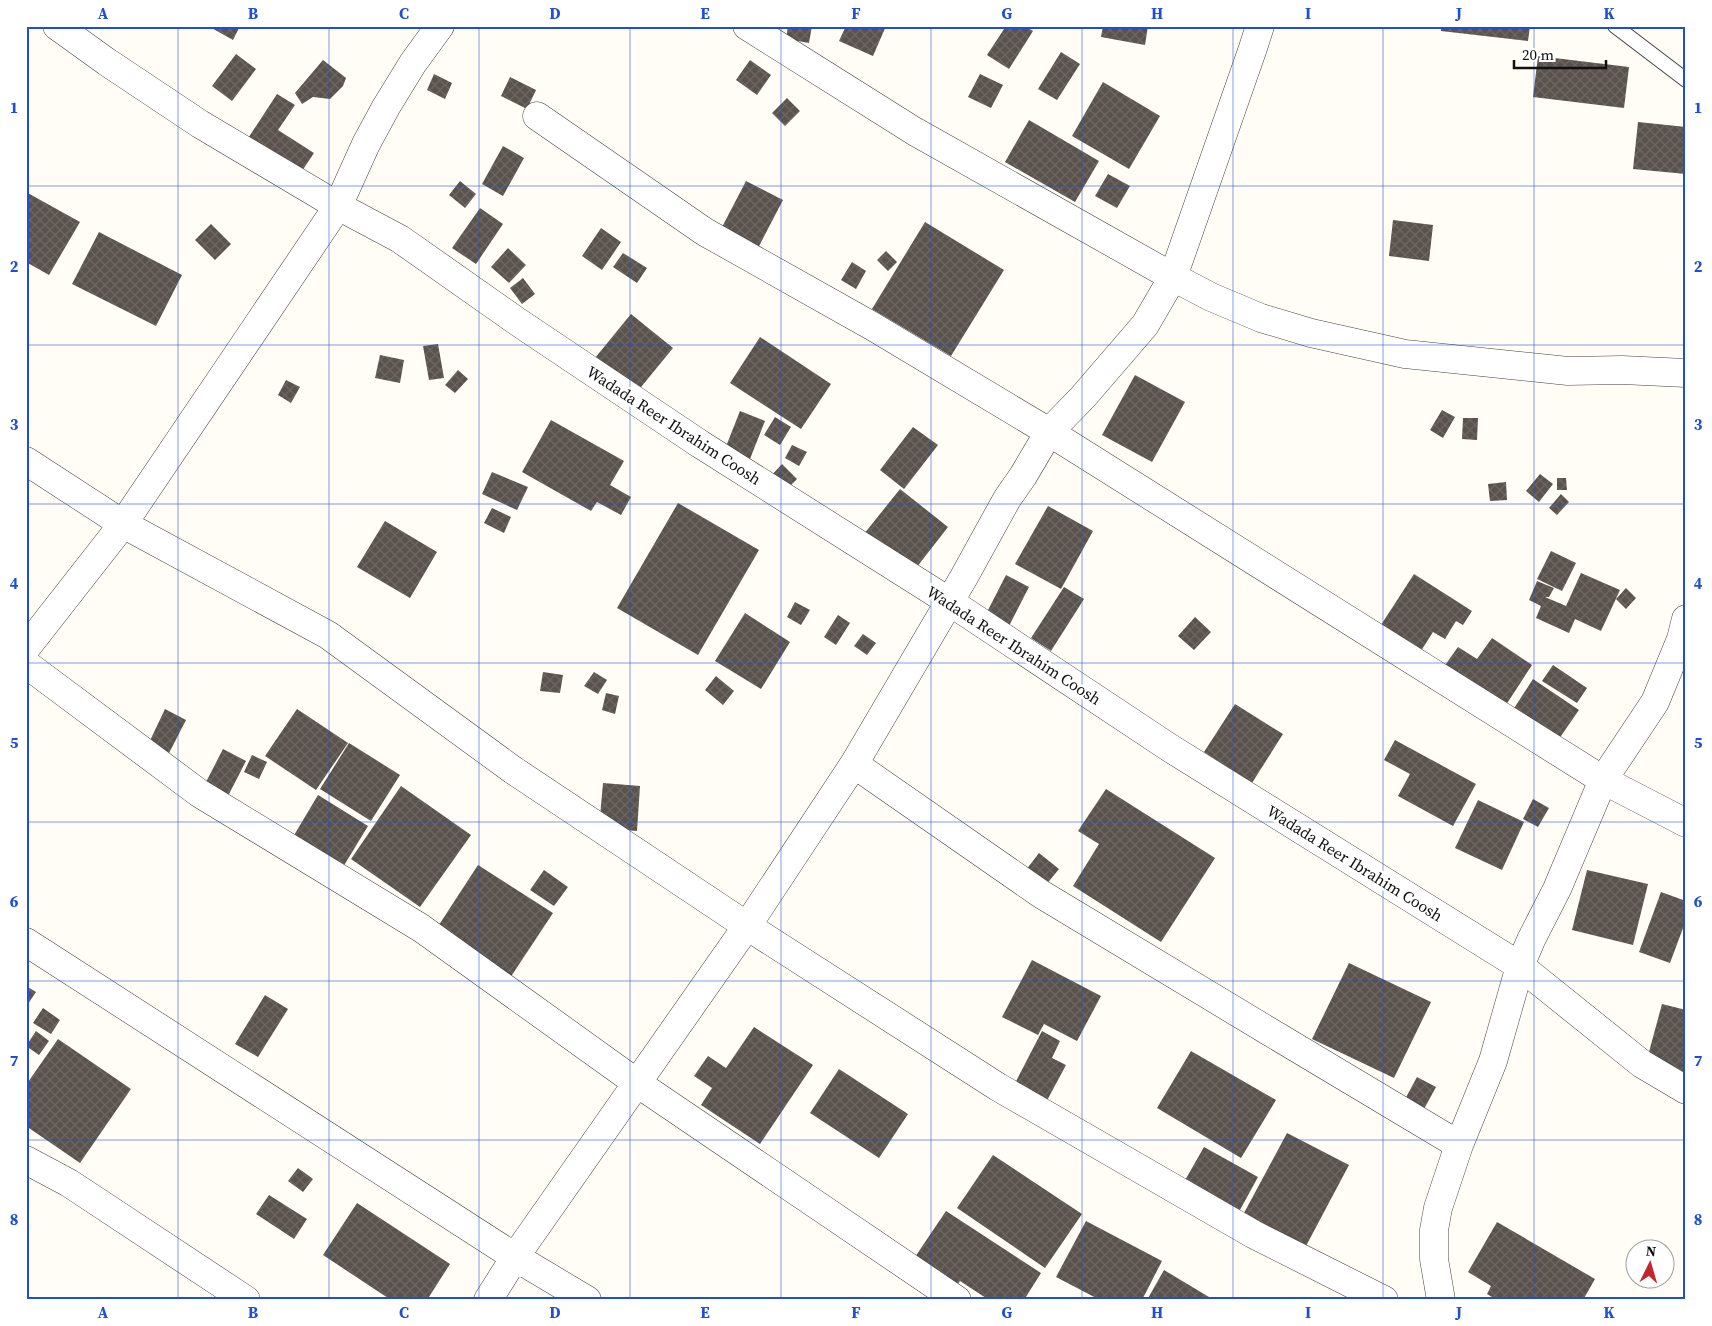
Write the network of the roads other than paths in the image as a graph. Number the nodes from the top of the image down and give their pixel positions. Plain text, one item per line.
1 (57, 26) edge
2 (747, 26) edge
3 (1260, 26) edge
4 (1615, 26) edge
5 (437, 28) edge
6 (1686, 80) edge
7 (537, 116) dead end
8 (338, 206) junction
9 (1173, 277) junction
10 (1683, 379) edge
11 (1048, 432) junction
12 (26, 461) edge
13 (123, 524) junction
14 (950, 602) junction
15 (1686, 620) edge
16 (26, 648) edge
17 (26, 664) edge
18 (854, 764) junction
19 (1602, 780) junction
20 (1686, 823) edge
21 (747, 926) junction
22 (26, 942) edge
23 (1520, 966) junction
24 (637, 1083) junction
25 (1686, 1090) edge
26 (1460, 1144) junction
27 (26, 1160) edge
28 (515, 1257) junction
29 (246, 1300) edge
30 (488, 1300) edge
31 (587, 1300) edge
32 (957, 1300) edge
33 (1384, 1300) edge
34 (1441, 1300) edge

1 - 8 street, Wadada Reer Ibrahim Coosh
2 - 9 street
3 - 9 street
4 - 6 lane
5 - 8 street
7 - 11 street
8 - 13 street
8 - 14 street, Wadada Reer Ibrahim Coosh
9 - 10 street
9 - 11 street
11 - 14 street
11 - 19 street
12 - 13 street
13 - 16 street
13 - 21 street
14 - 18 street
14 - 23 street, Wadada Reer Ibrahim Coosh
15 - 19 street
17 - 24 street
18 - 21 street
18 - 26 street
19 - 20 street
19 - 23 street
21 - 24 street
21 - 33 street
22 - 28 street
23 - 25 street, Wadada Reer Ibrahim Coosh
23 - 26 street
24 - 28 street
24 - 32 street
26 - 34 street
27 - 29 street
28 - 30 street
28 - 31 street

